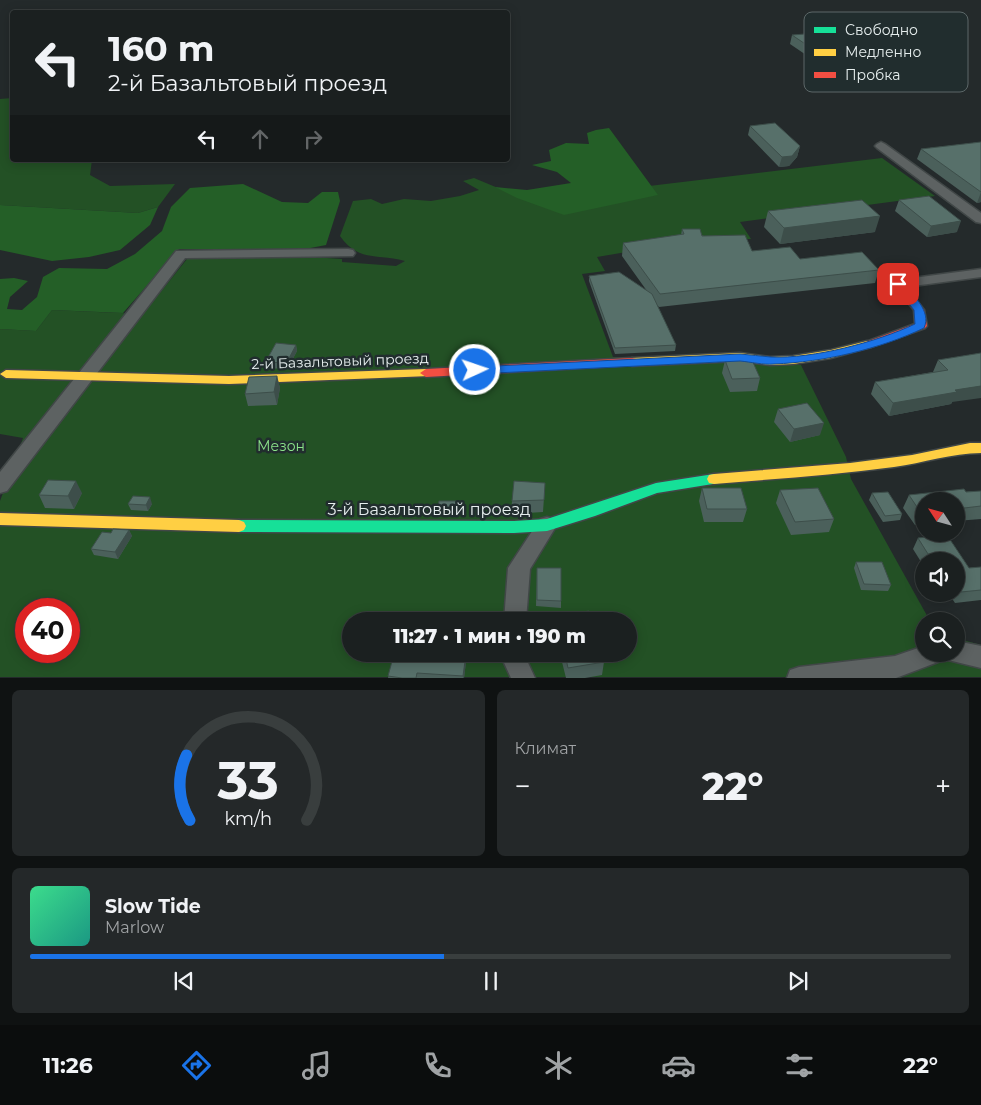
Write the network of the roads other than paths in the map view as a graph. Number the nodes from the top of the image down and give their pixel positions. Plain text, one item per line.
1 (881, 146) dead end
2 (981, 219) edge
3 (348, 253) dead end
4 (981, 273) edge
5 (898, 284) joint
6 (6, 374) dead end
7 (84, 377) junction
8 (981, 448) edge
9 (0, 486) edge
10 (0, 519) edge
11 (548, 525) junction
12 (516, 612) edge
13 (965, 654) edge
14 (981, 657) edge
15 (915, 659) edge
16 (516, 662) edge
17 (523, 678) edge
18 (799, 678) edge

1 - 2 street
3 - 7 street
4 - 5 street
5 - 7 street, 2-й Базальтовый проезд
6 - 7 street, 2-й Базальтовый проезд
7 - 9 street
8 - 11 street, 3-й Базальтовый проезд
10 - 11 street, 3-й Базальтовый проезд
11 - 12 street
13 - 14 street
15 - 18 street
16 - 17 street

